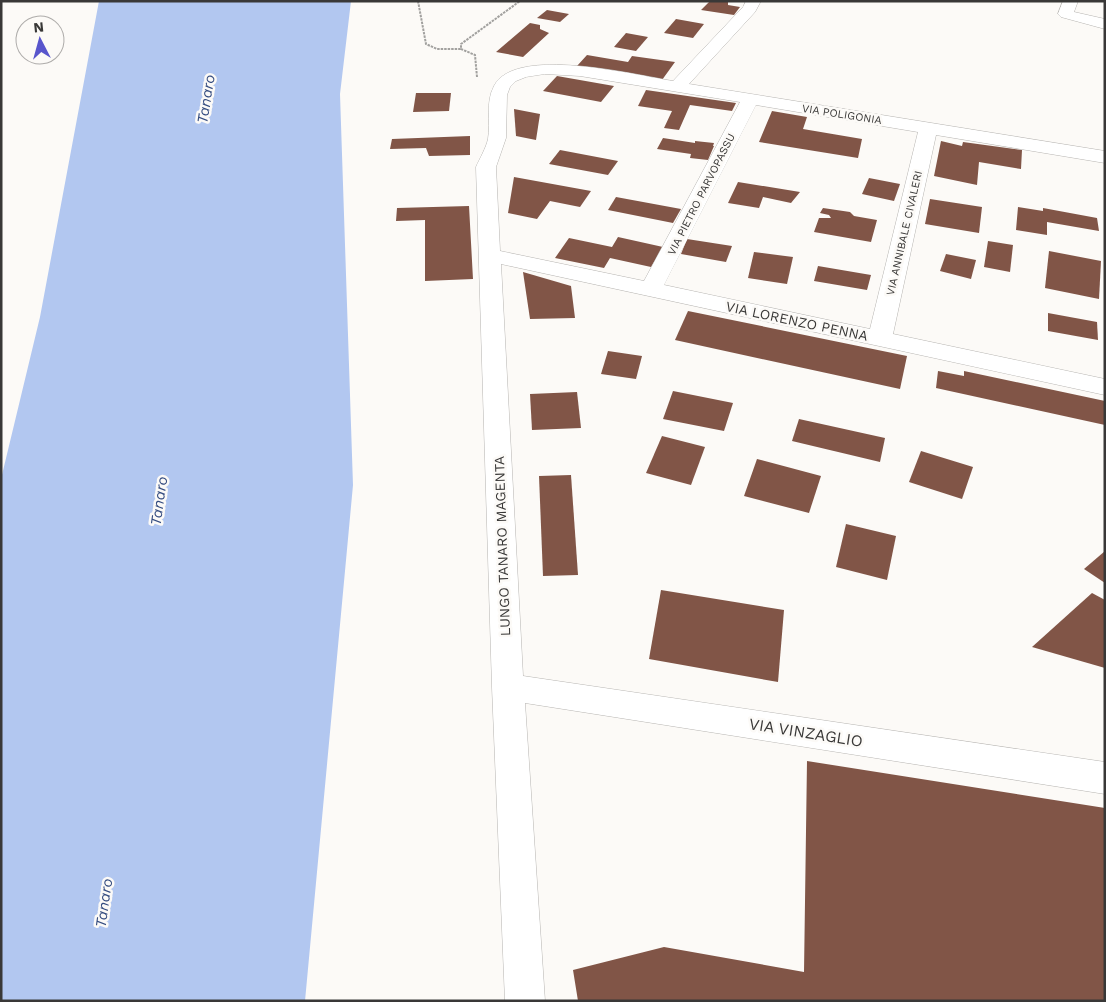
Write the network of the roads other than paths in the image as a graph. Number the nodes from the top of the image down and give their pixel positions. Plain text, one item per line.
1 (754, 1) edge
2 (1071, 1) edge
3 (1105, 24) edge
4 (677, 87) junction
5 (498, 94) joint
6 (750, 99) junction
7 (928, 128) junction
8 (1105, 157) edge
9 (490, 255) junction
10 (651, 289) junction
11 (880, 338) junction
12 (1105, 387) edge
13 (508, 687) junction
14 (1105, 778) edge
15 (525, 1001) edge

1 - 4 street
2 - 3 street
4 - 5 street, VIA POLIGONIA
4 - 6 street, VIA POLIGONIA
5 - 9 street, LUNGO TANARO MAGENTA
6 - 7 street, VIA POLIGONIA
6 - 10 street, VIA PIETRO PARVOPASSU
7 - 8 street, VIA POLIGONIA
7 - 11 street, VIA ANNIBALE CIVALERI
9 - 10 street, VIA LORENZO PENNA
9 - 13 street, LUNGO TANARO MAGENTA
10 - 11 street, VIA LORENZO PENNA
11 - 12 street, VIA LORENZO PENNA
13 - 14 street, VIA VINZAGLIO
13 - 15 street, LUNGO TANARO MAGENTA

